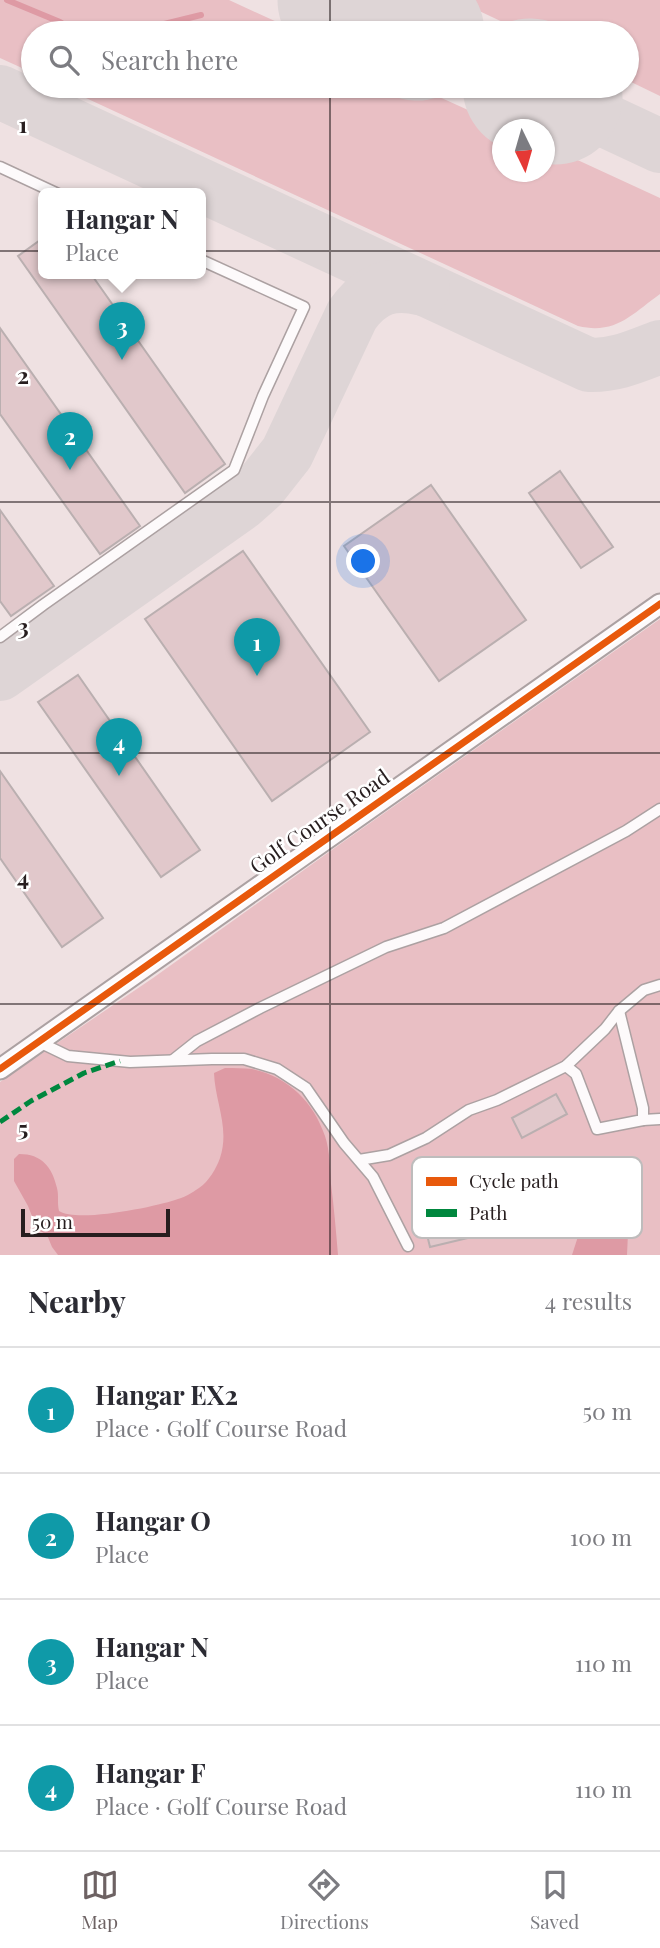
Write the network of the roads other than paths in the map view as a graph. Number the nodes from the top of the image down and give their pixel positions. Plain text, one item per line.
1 (0, 167) edge
2 (45, 188) edge
3 (206, 262) edge
4 (660, 604) edge
5 (0, 637) edge
6 (660, 809) edge
7 (660, 985) edge
8 (619, 1011) junction
9 (39, 1041) junction
10 (173, 1060) junction
11 (566, 1066) junction
12 (0, 1069) edge
13 (660, 1119) edge
14 (643, 1120) junction
15 (359, 1160) junction
16 (408, 1246) dead end

1 - 2 lane
3 - 5 lane
4 - 9 street, Golf Course Road
6 - 10 lane
7 - 8 lane
8 - 11 lane
8 - 14 lane
9 - 10 lane
9 - 12 street, Golf Course Road
10 - 15 lane
11 - 14 lane
11 - 15 lane
13 - 14 lane
15 - 16 lane

